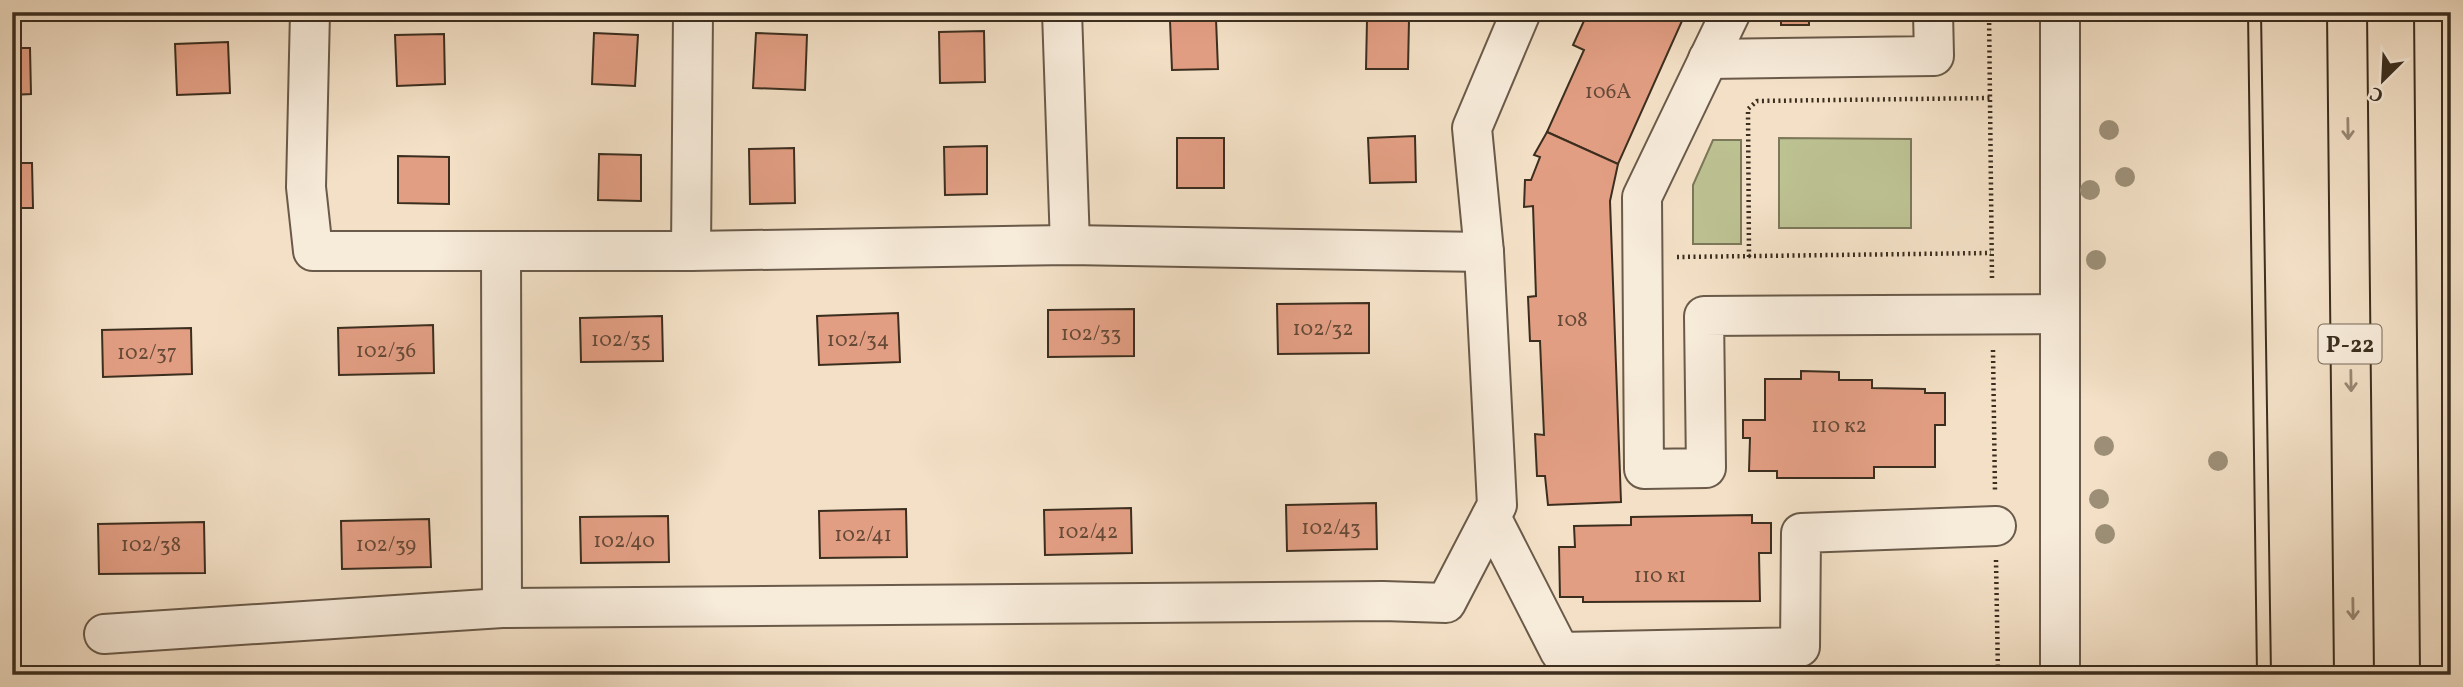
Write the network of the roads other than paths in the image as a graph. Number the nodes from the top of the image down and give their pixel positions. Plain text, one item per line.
1 (310, 12) edge
2 (693, 12) edge
3 (1062, 12) edge
4 (1521, 12) edge
5 (1731, 12) edge
6 (1933, 12) edge
7 (2060, 12) edge
8 (2347, 12) edge
9 (2434, 12) edge
10 (1708, 59) junction
11 (1070, 245) junction
12 (691, 251) junction
13 (501, 252) junction
14 (1484, 252) junction
15 (2060, 314) junction
16 (1704, 316) junction
17 (1643, 317) junction
18 (1491, 517) junction
19 (1996, 526) dead end
20 (502, 608) junction
21 (104, 635) dead end
22 (2060, 675) edge
23 (2354, 675) edge
24 (2440, 675) edge

1 - 13 lane
2 - 12 lane
3 - 11 lane
4 - 14 lane
5 - 10 lane
6 - 10 lane
7 - 15 lane
8 -> 23 highway, Р-22
9 - 24 highway
10 - 17 lane
11 - 12 lane
11 - 14 lane
12 - 13 lane
13 - 20 lane
14 - 18 lane
15 - 16 lane
15 - 22 lane
16 - 17 lane
16 - 17 lane
18 - 19 lane
18 - 20 lane
20 - 21 lane

